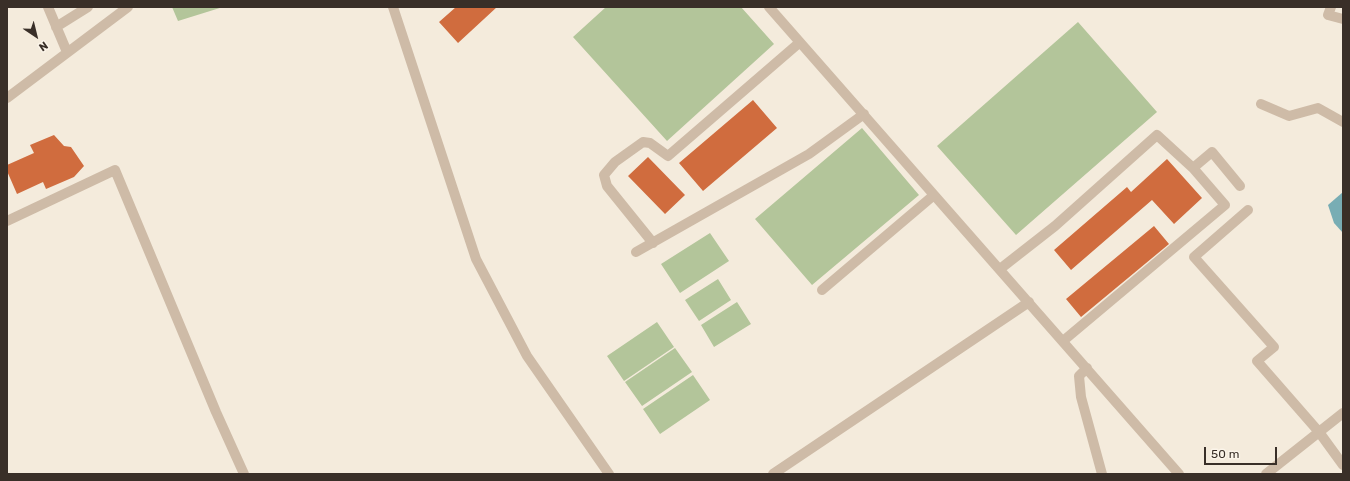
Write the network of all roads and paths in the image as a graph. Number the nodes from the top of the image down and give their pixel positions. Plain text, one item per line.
1 (48, 7) edge
2 (88, 7) edge
3 (128, 7) edge
4 (394, 7) edge
5 (769, 7) edge
6 (1330, 7) edge
7 (1343, 19) edge
8 (56, 27) junction
9 (799, 43) junction
10 (67, 52) junction
11 (7, 98) edge
12 (1261, 104) dead end
13 (864, 114) junction
14 (1343, 122) edge
15 (1193, 168) junction
16 (1240, 186) dead end
17 (934, 194) junction
18 (1248, 210) dead end
19 (7, 222) edge
20 (653, 243) junction
21 (636, 252) dead end
22 (1000, 269) junction
23 (822, 290) dead end
24 (1028, 302) junction
25 (1063, 341) junction
26 (1087, 368) junction
27 (1343, 413) edge
28 (1319, 432) junction
29 (1343, 465) edge
30 (244, 474) edge
31 (610, 474) edge
32 (773, 474) edge
33 (1102, 474) edge
34 (1179, 474) edge
35 (1266, 474) edge

1 - 8 street
2 - 8 street
3 - 10 street
4 - 31 street
5 - 9 street
6 - 7 street
8 - 10 street
9 - 13 street
9 - 20 street
10 - 11 street
12 - 14 street
13 - 17 street
13 - 20 street
15 - 16 street
15 - 22 street
15 - 25 street
17 - 22 street
17 - 23 street
18 - 28 street
19 - 30 street
20 - 21 street
22 - 24 street
24 - 25 street
24 - 32 street
25 - 26 street
26 - 33 street
26 - 34 street
27 - 28 street
28 - 29 street
28 - 35 street

